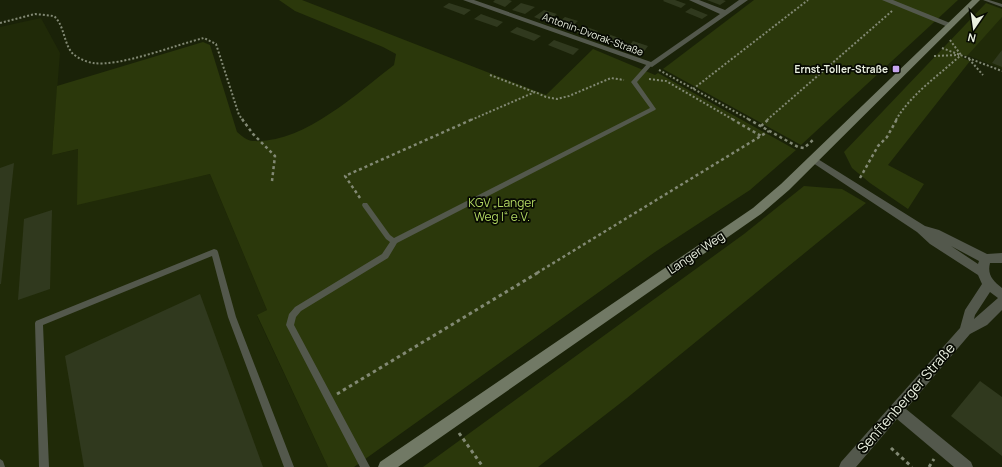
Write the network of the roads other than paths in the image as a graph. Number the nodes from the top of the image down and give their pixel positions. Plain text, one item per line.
1 (467, 0) edge
2 (693, 0) edge
3 (744, 0) edge
4 (886, 0) edge
5 (976, 0) edge
6 (985, 0) edge
7 (1002, 6) edge
8 (725, 13) junction
9 (951, 25) junction
10 (650, 65) junction
11 (813, 159) junction
12 (365, 205) road end
13 (921, 229) junction
14 (394, 241) junction
15 (1002, 258) edge
16 (986, 259) junction
17 (982, 272) junction
18 (989, 284) junction
19 (1002, 294) edge
20 (1002, 302) edge
21 (966, 330) junction
22 (897, 410) junction
23 (0, 464) edge
24 (0, 467) edge
25 (44, 467) edge
26 (290, 467) edge
27 (365, 467) edge
28 (385, 467) edge
29 (846, 467) edge
30 (966, 467) edge

1 - 10 street, Antonin-Dvorak-Straße
2 - 8 street
3 - 8 street, Antonin-Dvorak-Straße
4 - 9 street
5 - 9 main road, Langer Weg
6 - 7 lane
8 - 10 street, Antonin-Dvorak-Straße
9 - 11 main road, Langer Weg
10 - 14 lane
11 - 13 street
11 - 28 main road, Langer Weg
12 - 14 lane
13 - 16 street
13 - 17 street
14 - 27 lane
15 - 16 street
16 - 17 street
17 - 18 street
18 - 19 street
18 - 21 street, Senftenberger Straße
20 - 21 street, Senftenberger Straße
21 - 22 street, Senftenberger Straße
22 - 29 street, Senftenberger Straße
22 - 30 street
23 - 24 lane
25 - 26 lane

